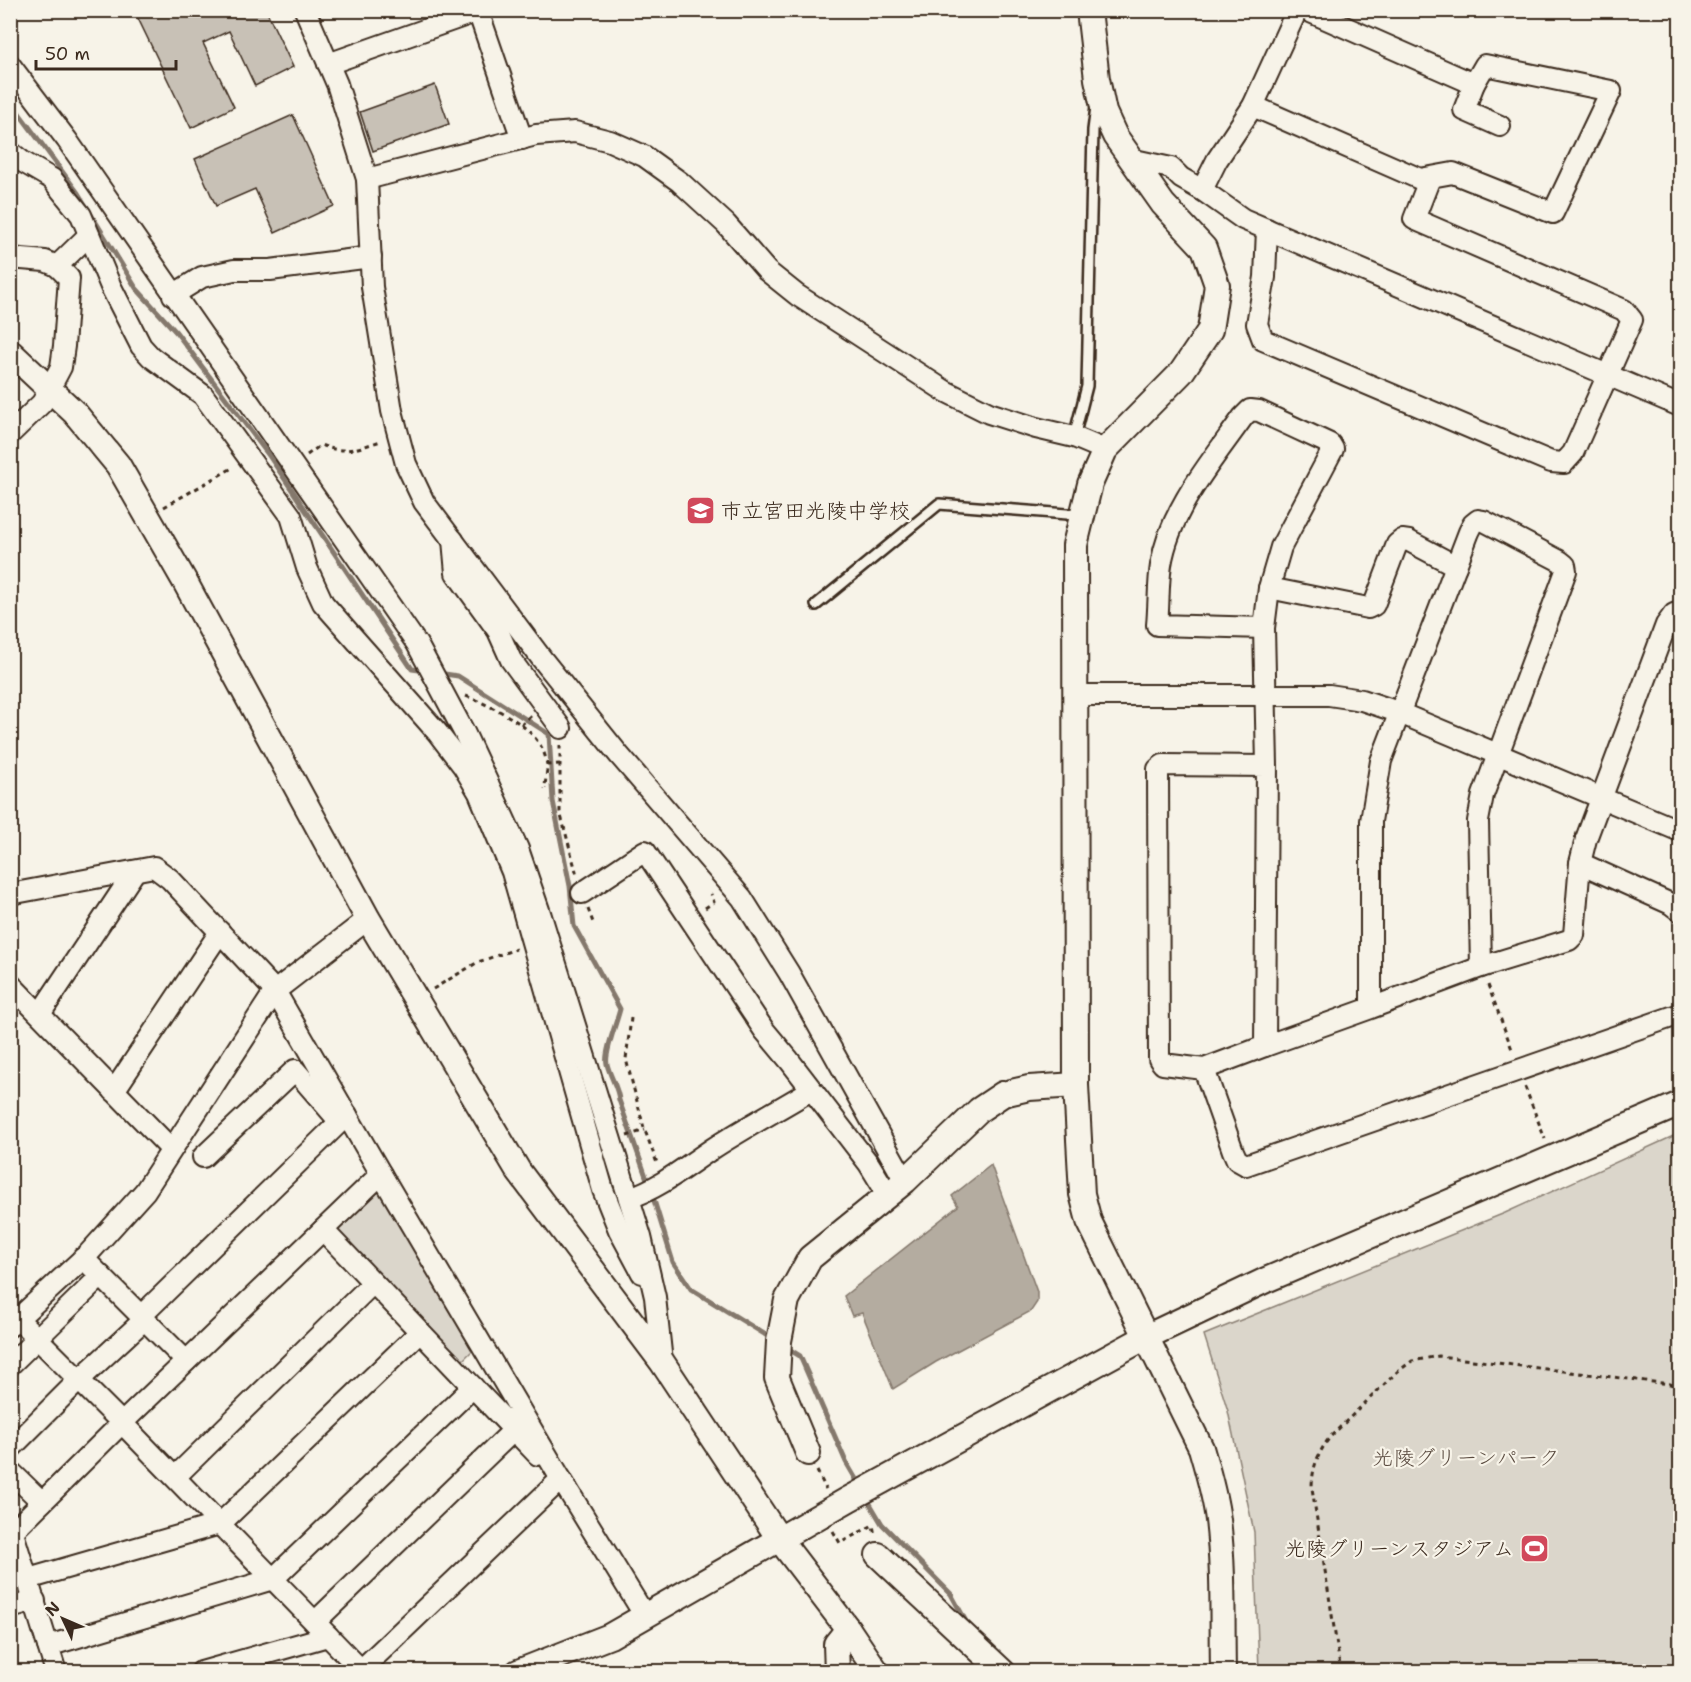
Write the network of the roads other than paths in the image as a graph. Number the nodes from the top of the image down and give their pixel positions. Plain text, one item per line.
1 (305, 10) edge
2 (1089, 10) edge
3 (1297, 10) edge
4 (1306, 10) edge
5 (328, 64) junction
6 (10, 65) edge
7 (1474, 84) junction
8 (1099, 87) junction
9 (1253, 106) junction
10 (1500, 126) dead end
11 (522, 139) junction
12 (10, 152) edge
13 (1130, 159) junction
14 (1430, 178) junction
15 (367, 179) junction
16 (1202, 190) junction
17 (1267, 229) junction
18 (89, 235) junction
19 (370, 257) junction
20 (10, 258) edge
21 (57, 266) junction
22 (173, 295) junction
23 (10, 352) edge
24 (1609, 376) junction
25 (49, 389) junction
26 (1680, 406) edge
27 (10, 434) edge
28 (1074, 437) junction
29 (1105, 450) junction
30 (1083, 515) junction
31 (453, 540) junction
32 (1456, 566) junction
33 (1269, 588) junction
34 (816, 605) dead end
35 (1680, 612) edge
36 (1264, 628) junction
37 (1076, 695) junction
38 (1265, 695) junction
39 (1400, 713) junction
40 (561, 728) road end
41 (1499, 754) junction
42 (1267, 766) junction
43 (1603, 798) junction
44 (1680, 831) edge
45 (1580, 864) junction
46 (135, 871) junction
47 (582, 893) road end
48 (10, 894) edge
49 (1680, 911) edge
50 (368, 919) junction
51 (220, 932) junction
52 (1481, 967) junction
53 (10, 984) edge
54 (275, 991) junction
55 (1371, 1008) junction
56 (40, 1014) junction
57 (1680, 1014) edge
58 (1265, 1046) junction
59 (1204, 1069) junction
60 (1076, 1085) junction
61 (811, 1090) junction
62 (114, 1091) junction
63 (1680, 1104) edge
64 (343, 1118) junction
65 (171, 1149) junction
66 (203, 1157) dead end
67 (381, 1174) junction
68 (896, 1188) junction
69 (629, 1198) junction
70 (322, 1230) junction
71 (83, 1258) junction
72 (101, 1276) junction
73 (373, 1283) junction
74 (656, 1297) junction
75 (143, 1318) junction
76 (14, 1323) edge
77 (420, 1332) junction
78 (1146, 1336) junction
79 (37, 1338) junction
80 (186, 1361) junction
81 (662, 1362) junction
82 (10, 1365) edge
83 (80, 1380) junction
84 (473, 1387) junction
85 (122, 1423) junction
86 (514, 1430) junction
87 (10, 1449) edge
88 (808, 1453) road end
89 (10, 1471) edge
90 (175, 1477) junction
91 (561, 1479) junction
92 (42, 1502) junction
93 (220, 1524) junction
94 (12, 1534) edge
95 (780, 1540) junction
96 (878, 1555) road end
97 (28, 1579) junction
98 (273, 1579) junction
99 (34, 1601) junction
100 (10, 1608) edge
101 (645, 1616) junction
102 (315, 1622) junction
103 (848, 1629) junction
104 (328, 1636) junction
105 (48, 1646) junction
106 (51, 1670) edge
107 (201, 1671) edge
108 (362, 1671) edge
109 (518, 1671) edge
110 (837, 1671) edge
111 (877, 1671) edge
112 (1003, 1671) edge
113 (1223, 1671) edge

1 - 5 street
2 - 8 street
3 - 9 street
4 - 7 street
5 - 11 street
5 - 15 street
6 - 22 street
7 - 10 street
7 - 14 street
8 - 13 street
8 - 28 lane
9 - 14 street
9 - 16 street
11 - 15 street
11 - 28 street
12 - 18 street
13 - 16 street
13 - 29 street
14 - 24 street
15 - 19 street
16 - 17 street
17 - 24 street
17 - 24 street
18 - 21 street
18 - 74 street
19 - 22 street
19 - 31 street
20 - 21 street
21 - 25 street
22 - 69 street
23 - 25 street
24 - 26 street
25 - 27 street
25 - 50 street
28 - 29 street
29 - 30 street
30 - 34 lane
30 - 37 street
31 - 40 street
31 - 68 street
32 - 33 street
32 - 39 street
32 - 41 street
33 - 36 street
33 - 36 street
35 - 43 street
36 - 38 street
37 - 38 street
37 - 60 street
38 - 39 street
38 - 42 street
39 - 41 street
39 - 55 street
41 - 43 street
41 - 52 street
42 - 58 street
42 - 59 street
43 - 44 street
43 - 45 street
45 - 49 street
45 - 52 street
46 - 48 street
46 - 51 street
46 - 56 street
47 - 61 street
50 - 54 street
50 - 81 street
51 - 54 street
51 - 62 street
52 - 55 street
53 - 56 street
54 - 64 street
54 - 65 street
55 - 58 street
56 - 62 street
57 - 59 street
58 - 59 street
60 - 68 street
60 - 78 street
61 - 68 street
61 - 69 street
62 - 65 street
63 - 78 street
64 - 66 street
64 - 67 street
64 - 75 street
65 - 71 street
67 - 70 street
67 - 91 street
68 - 88 street
69 - 74 street
70 - 73 street
70 - 80 street
71 - 72 street
71 - 76 street
72 - 75 street
72 - 79 street
73 - 77 street
73 - 90 street
74 - 81 street
75 - 80 street
75 - 83 street
76 - 79 street
77 - 84 street
77 - 93 street
78 - 95 street
78 - 113 street
79 - 82 street
79 - 83 street
80 - 85 street
81 - 95 street
83 - 85 street
83 - 87 street
84 - 86 street
84 - 98 street
85 - 90 street
85 - 92 street
86 - 91 street
86 - 102 street
89 - 92 street
90 - 93 street
91 - 101 street
91 - 108 street
92 - 94 street
93 - 97 street
93 - 98 street
94 - 97 street
95 - 101 street
95 - 103 street
96 - 112 street
97 - 99 street
98 - 102 street
98 - 105 street
99 - 100 street
99 - 105 street
101 - 109 street
102 - 104 street
103 - 110 street
103 - 111 street
104 - 107 street
104 - 108 street
105 - 106 street

